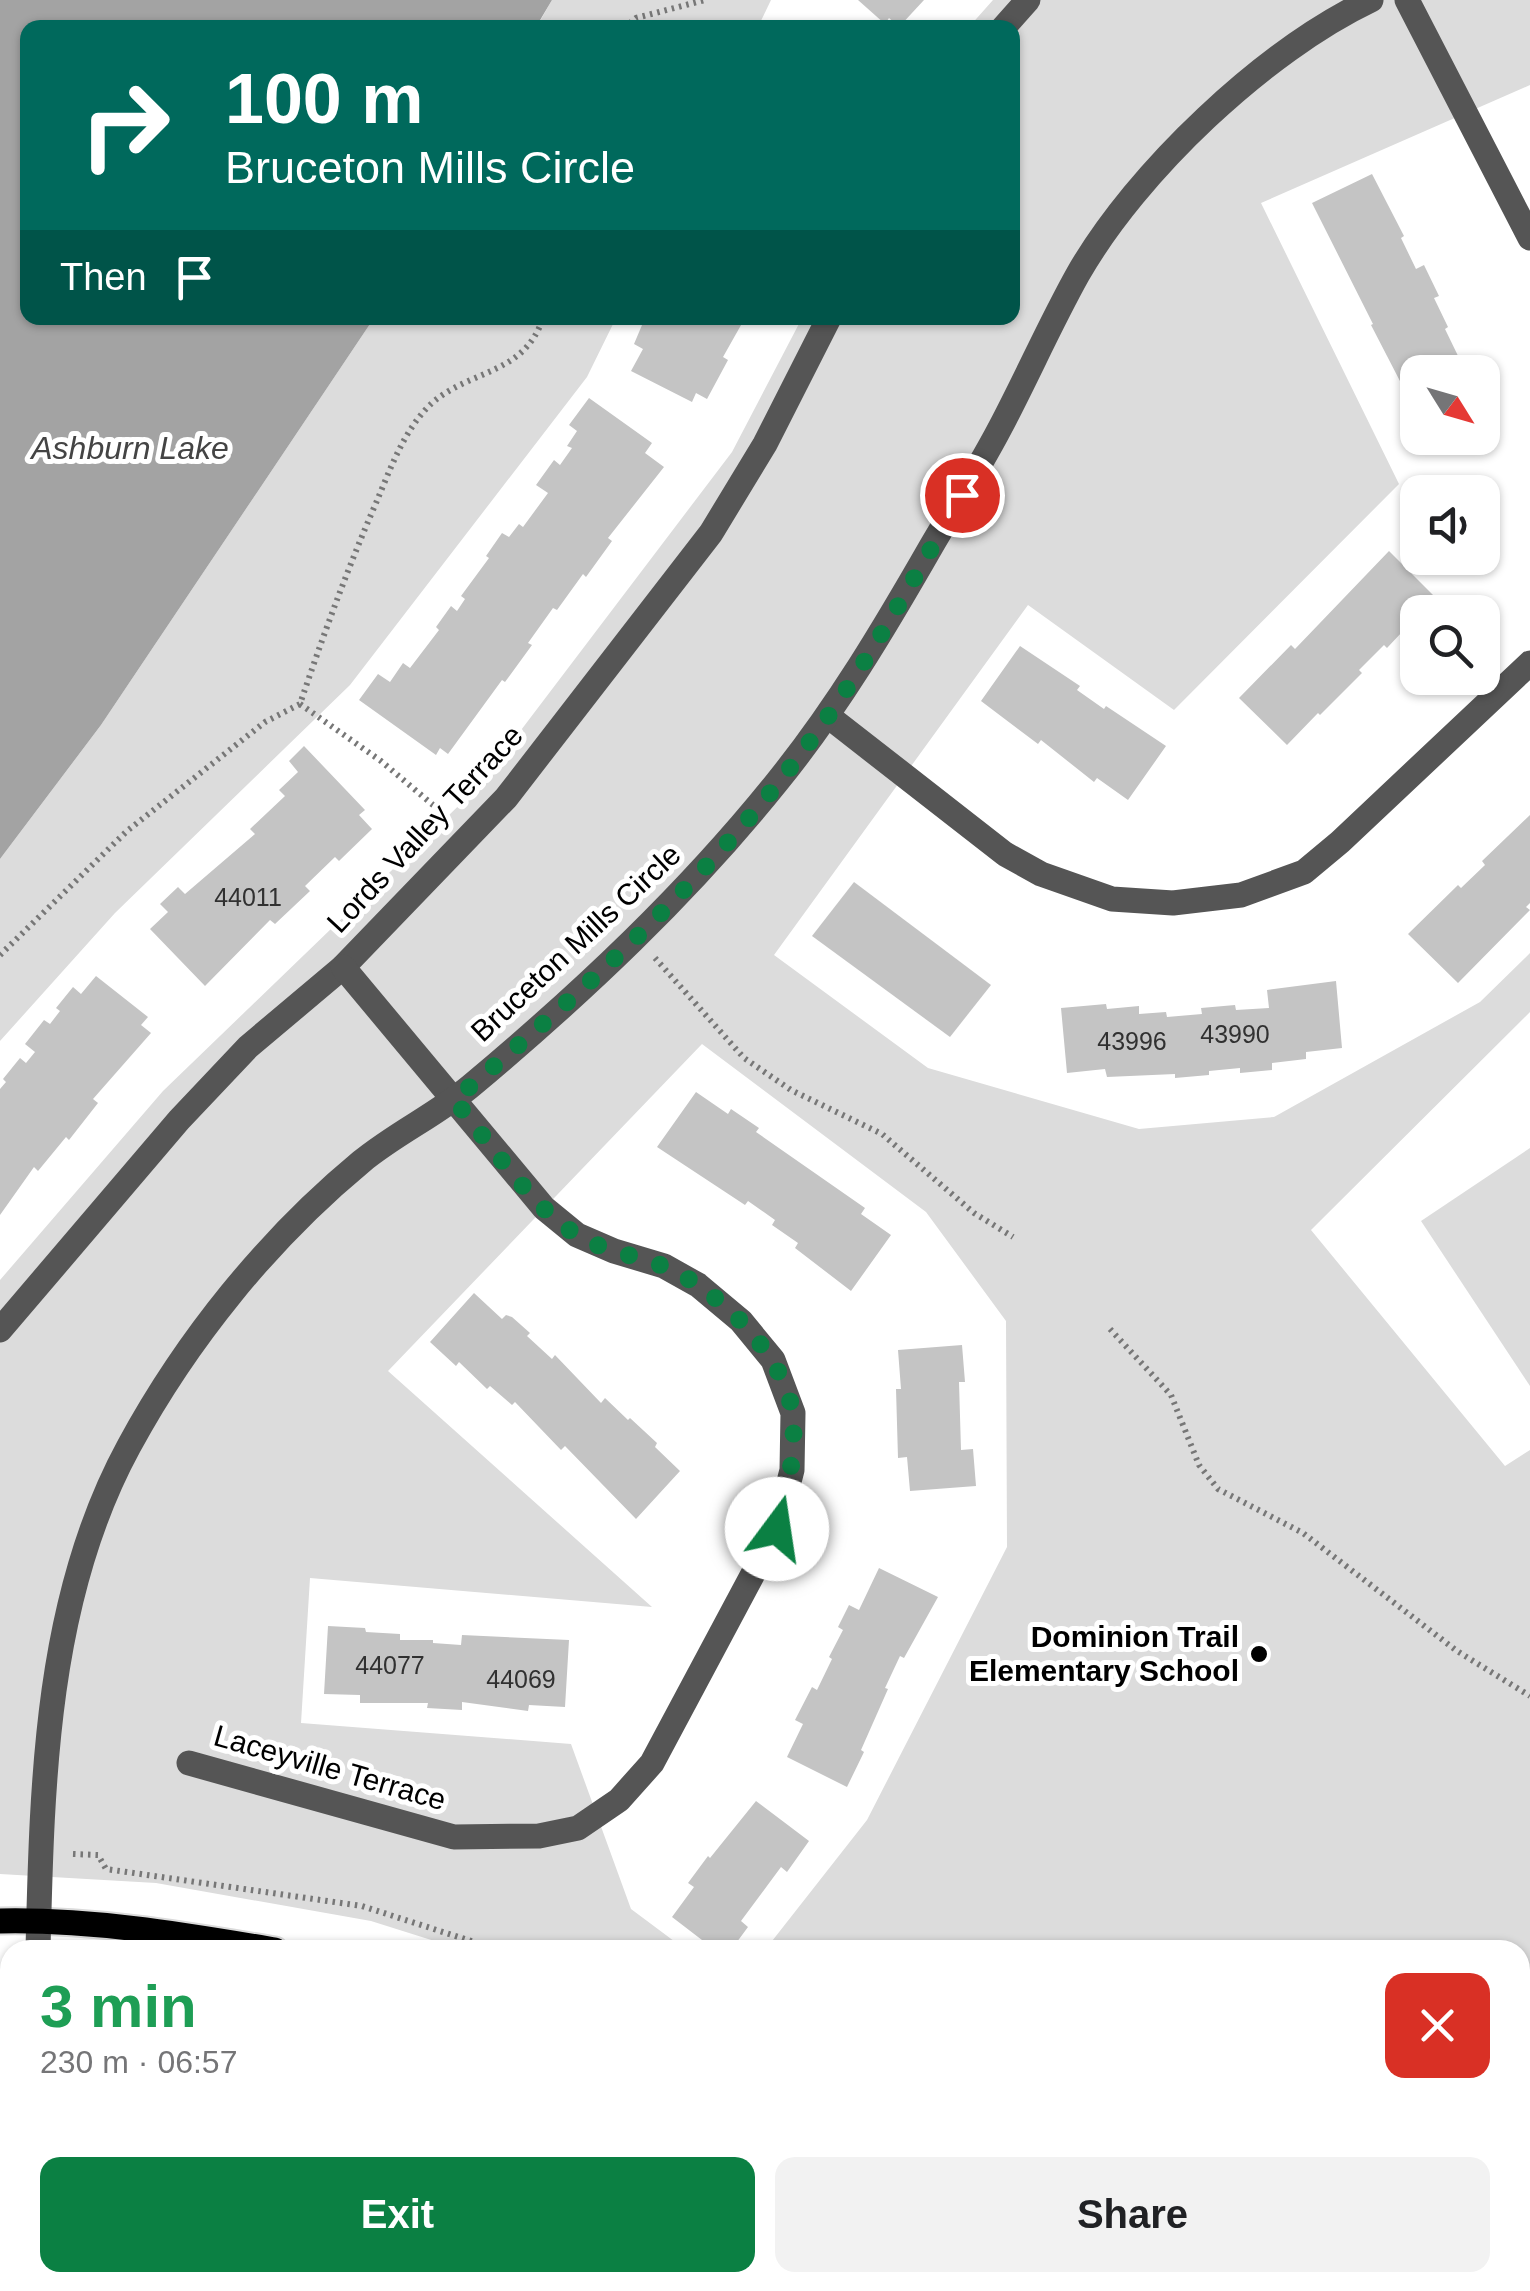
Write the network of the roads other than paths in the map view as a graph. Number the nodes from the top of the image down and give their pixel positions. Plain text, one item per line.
1 (1028, 0) edge
2 (1371, 0) edge
3 (1407, 0) edge
4 (1010, 20) edge
5 (1530, 238) edge
6 (825, 325) edge
7 (1530, 663) edge
8 (828, 716) junction
9 (342, 967) junction
10 (454, 1100) junction
11 (0, 1330) edge
12 (189, 1763) dead end
13 (39, 1920) junction
14 (0, 1921) edge
15 (38, 1940) edge
16 (214, 1940) edge

1 - 4 street
2 - 8 street, Bruceton Mills Circle
3 - 5 street
6 - 9 street, Lords Valley Terrace
7 - 8 street
8 - 10 street, Bruceton Mills Circle
9 - 10 street, Laceyville Terrace
9 - 11 street, Lords Valley Terrace
10 - 12 street, Laceyville Terrace
10 - 13 street, Bruceton Mills Circle
13 - 14 main road
13 - 15 street, Bruceton Mills Circle
13 - 16 main road

